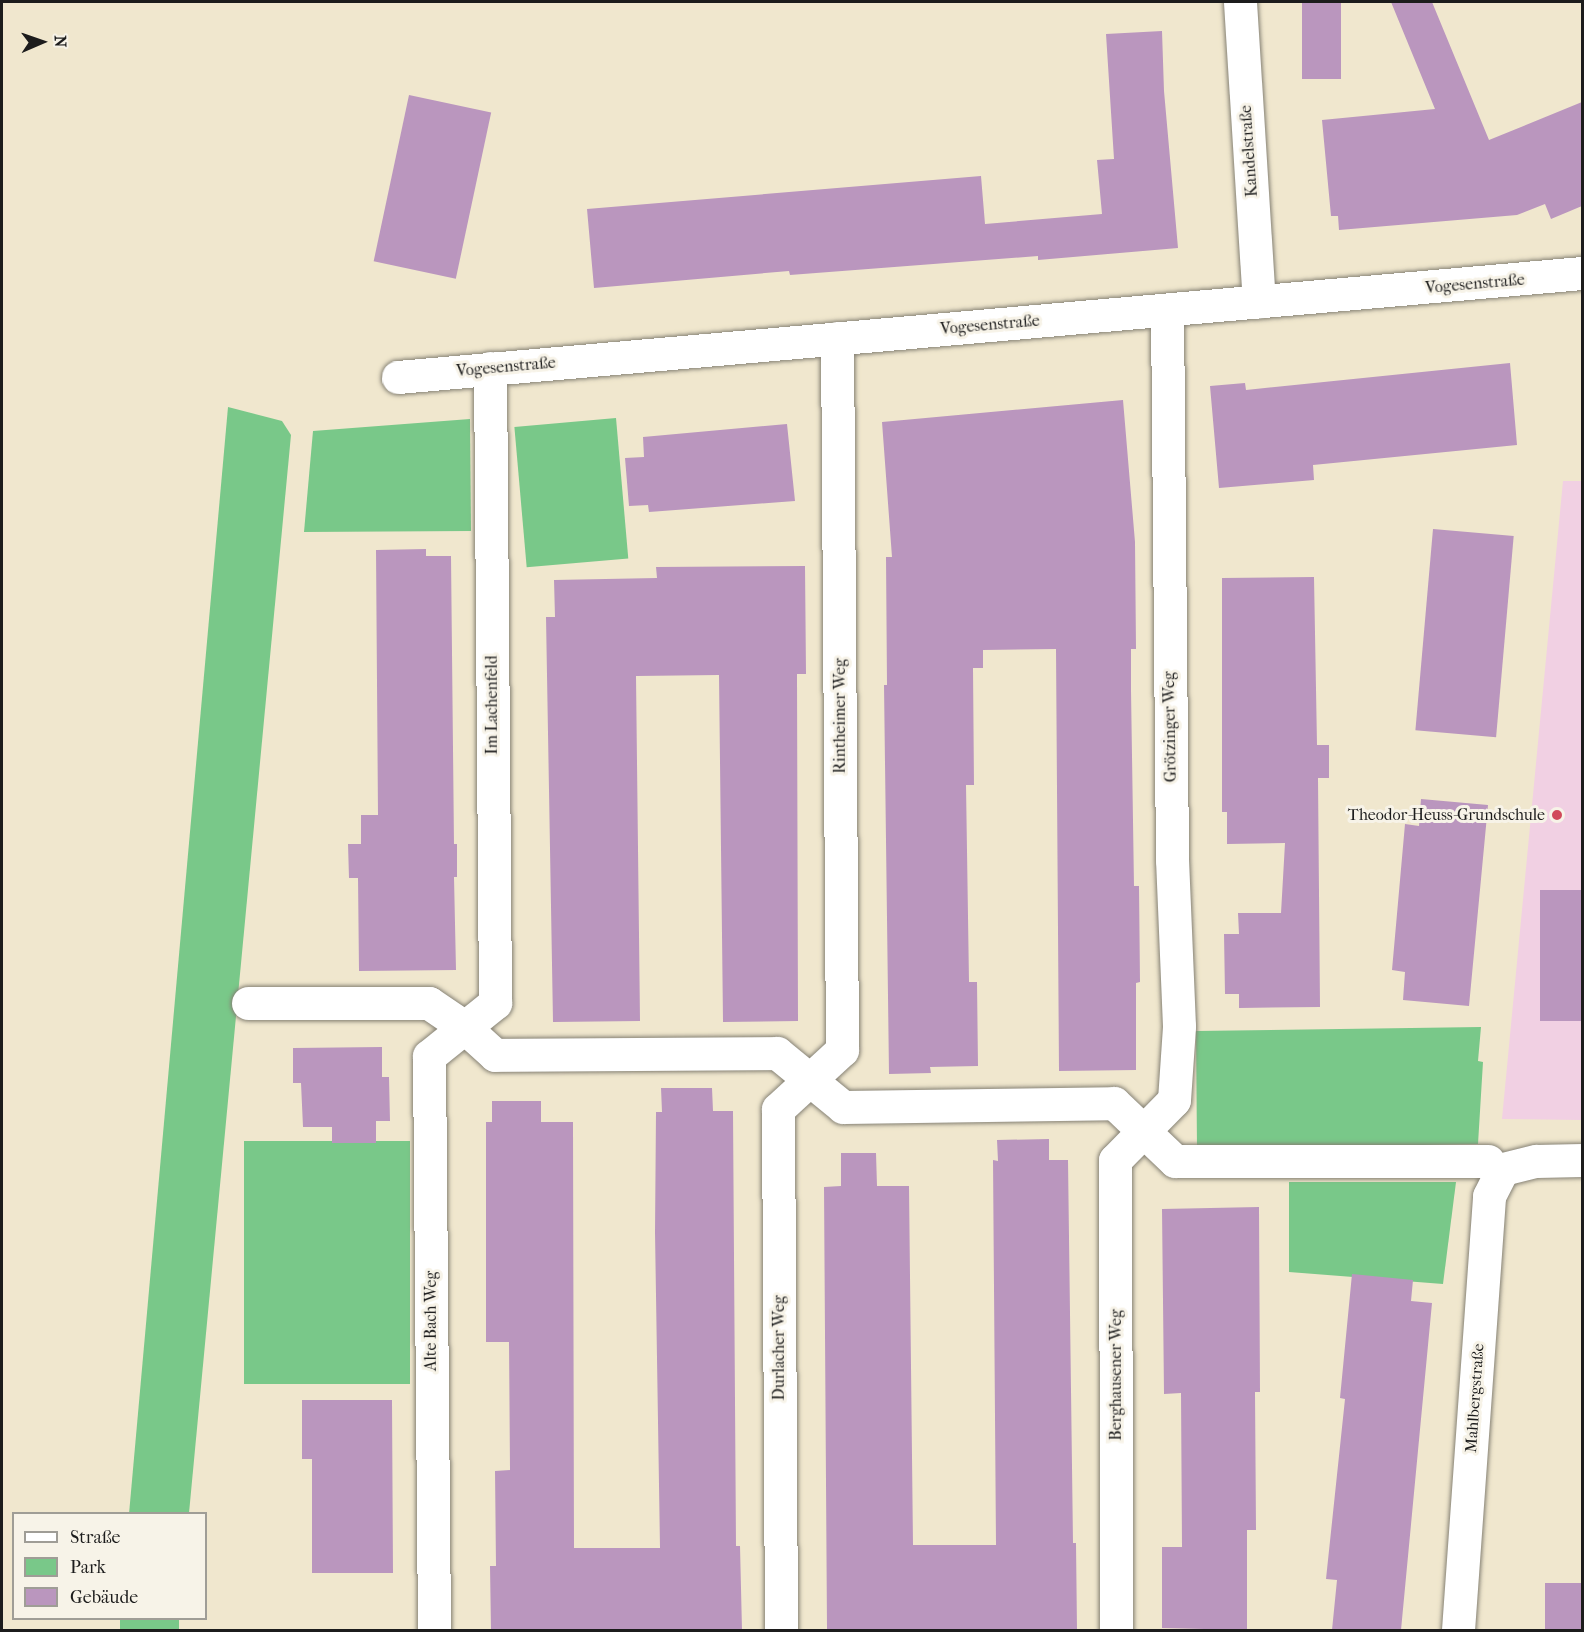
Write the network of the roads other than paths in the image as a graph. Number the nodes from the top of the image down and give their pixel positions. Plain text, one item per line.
1 (1240, 2) edge
2 (1582, 273) edge
3 (1259, 301) junction
4 (1167, 310) junction
5 (837, 338) junction
6 (490, 368) junction
7 (398, 377) dead end
8 (248, 1003) dead end
9 (463, 1026) junction
10 (810, 1080) junction
11 (1144, 1131) junction
12 (1582, 1160) edge
13 (1496, 1165) junction
14 (434, 1630) edge
15 (782, 1630) edge
16 (1116, 1630) edge
17 (1458, 1630) edge

1 - 3 street, Kandelstraße
2 - 3 street, Vogesenstraße
3 - 4 street, Vogesenstraße
4 - 5 street, Vogesenstraße
4 - 11 street, Grötzinger Weg
5 - 6 street, Vogesenstraße
5 - 10 street, Rintheimer Weg
6 - 7 street, Vogesenstraße
6 - 9 street, Im Lachenfeld
8 - 9 street
9 - 10 street
9 - 14 street, Alte Bach Weg
10 - 11 street
10 - 15 street, Durlacher Weg
11 - 13 street
11 - 16 street, Berghausener Weg
12 - 13 street
13 - 17 street, Mahlbergstraße

